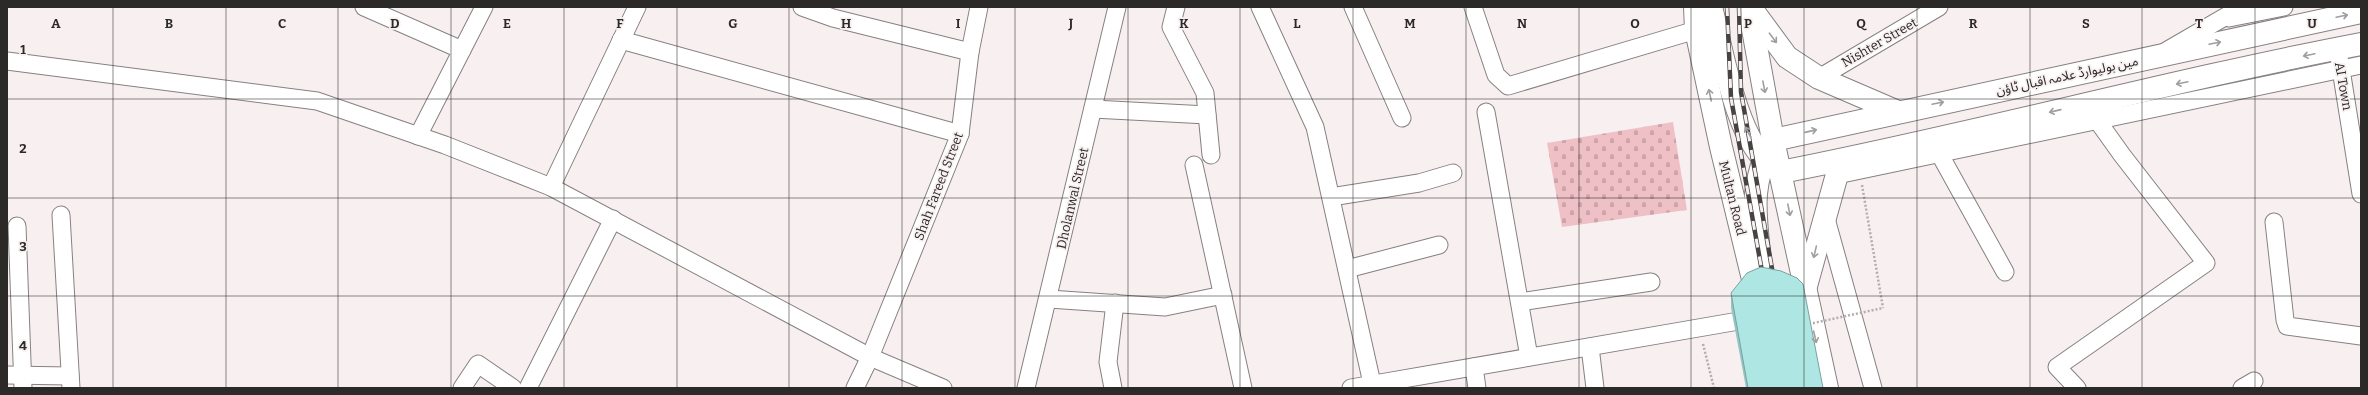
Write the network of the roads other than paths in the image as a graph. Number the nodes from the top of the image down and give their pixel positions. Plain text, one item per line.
1 (364, 7) edge
2 (484, 7) edge
3 (637, 7) edge
4 (802, 7) edge
5 (979, 7) edge
6 (1117, 7) edge
7 (1176, 7) edge
8 (1260, 7) edge
9 (1353, 7) edge
10 (1473, 7) edge
11 (1695, 7) edge
12 (1711, 7) edge
13 (1749, 7) edge
14 (1939, 7) edge
15 (2242, 7) edge
16 (2284, 7) edge
17 (2361, 12) edge
18 (2216, 20) junction
19 (1696, 30) junction
20 (621, 40) junction
21 (2361, 44) edge
22 (462, 50) junction
23 (970, 52) junction
24 (2159, 55) junction
25 (2339, 59) junction
26 (7, 61) edge
27 (2361, 64) edge
28 (1819, 78) junction
29 (1093, 109) junction
30 (1486, 112) dead end
31 (1898, 112) junction
32 (1207, 115) junction
33 (1402, 118) dead end
34 (2097, 120) junction
35 (960, 134) junction
36 (418, 136) junction
37 (1773, 140) junction
38 (1939, 153) junction
39 (1211, 155) dead end
40 (1763, 159) junction
41 (1194, 165) dead end
42 (1846, 168) junction
43 (1781, 172) junction
44 (1453, 174) dead end
45 (551, 187) junction
46 (2361, 194) edge
47 (1331, 197) junction
48 (61, 214) dead end
49 (1825, 215) junction
50 (613, 219) junction
51 (2274, 222) dead end
52 (17, 226) dead end
53 (1439, 245) dead end
54 (1347, 269) junction
55 (2005, 272) dead end
56 (1652, 282) dead end
57 (1805, 294) junction
58 (1223, 295) junction
59 (1049, 298) junction
60 (1520, 302) junction
61 (1115, 303) junction
62 (1765, 327) junction
63 (2361, 336) edge
64 (1590, 347) junction
65 (870, 357) junction
66 (1530, 357) junction
67 (1474, 367) junction
68 (17, 380) edge
69 (70, 382) edge
70 (1373, 386) edge
71 (462, 388) edge
72 (513, 388) edge
73 (528, 388) edge
74 (855, 388) edge
75 (943, 388) edge
76 (1026, 388) edge
77 (1113, 388) edge
78 (1243, 388) edge
79 (1351, 388) edge
80 (1477, 388) edge
81 (1595, 388) edge
82 (1827, 388) edge
83 (1873, 388) edge
84 (2077, 388) edge

1 - 22 street
2 - 22 street
3 - 20 street
4 - 23 street
5 - 23 street, Shah Fareed Street
6 - 29 street, Dholanwal Street
7 - 32 street
8 - 47 street
9 - 33 street
10 - 19 street
11 - 19 main road, Multan Road
40 -> 12 main road
13 -> 28 main road
13 -> 37 main road
14 - 28 street, Nishter Street
15 - 18 street
16 - 18 street
24 -> 17 main road, مین بولیوارڈ علامہ اقبال ٹاؤن
18 - 24 street
62 -> 19 main road, Multan Road
20 - 35 street
20 - 45 street
21 - 25 main road
22 - 36 street
23 - 35 street, Shah Fareed Street
31 -> 24 main road, مین بولیوارڈ علامہ اقبال ٹاؤن
25 - 27 street
25 - 34 street
25 -> 42 main road
25 - 46 street, AI Town
26 - 36 street
28 - 31 main road
29 - 32 street
29 - 59 street, Dholanwal Street
30 - 60 street
37 -> 31 main road, مین بولیوارڈ علامہ اقبال ٹاؤن
32 - 39 street
34 - 38 street
34 - 84 street
35 - 65 street, Shah Fareed Street
36 - 45 street
37 - 40 main road
37 - 43 main road
38 - 42 street
38 - 55 street
40 - 43 main road
40 - 62 main road
41 - 58 street
42 - 43 main road
42 - 49 main road
43 -> 57 main road
44 - 47 street
45 - 50 street
47 - 54 street
48 - 69 street
49 -> 57 main road
49 - 83 street
50 - 65 street
50 - 73 street
51 - 63 street
52 - 68 street
53 - 54 street
54 - 70 street
56 - 60 street
57 -> 82 main road
58 - 61 street
58 - 78 street
59 - 61 street
59 - 76 street, Dholanwal Street
60 - 66 street
61 - 77 street
62 - 64 street
64 - 66 street
64 - 81 street
65 - 74 street, Shah Fareed Street
65 - 75 street
66 - 67 street
67 - 70 street
67 - 80 street
68 - 69 street
70 - 79 street
71 - 72 street

